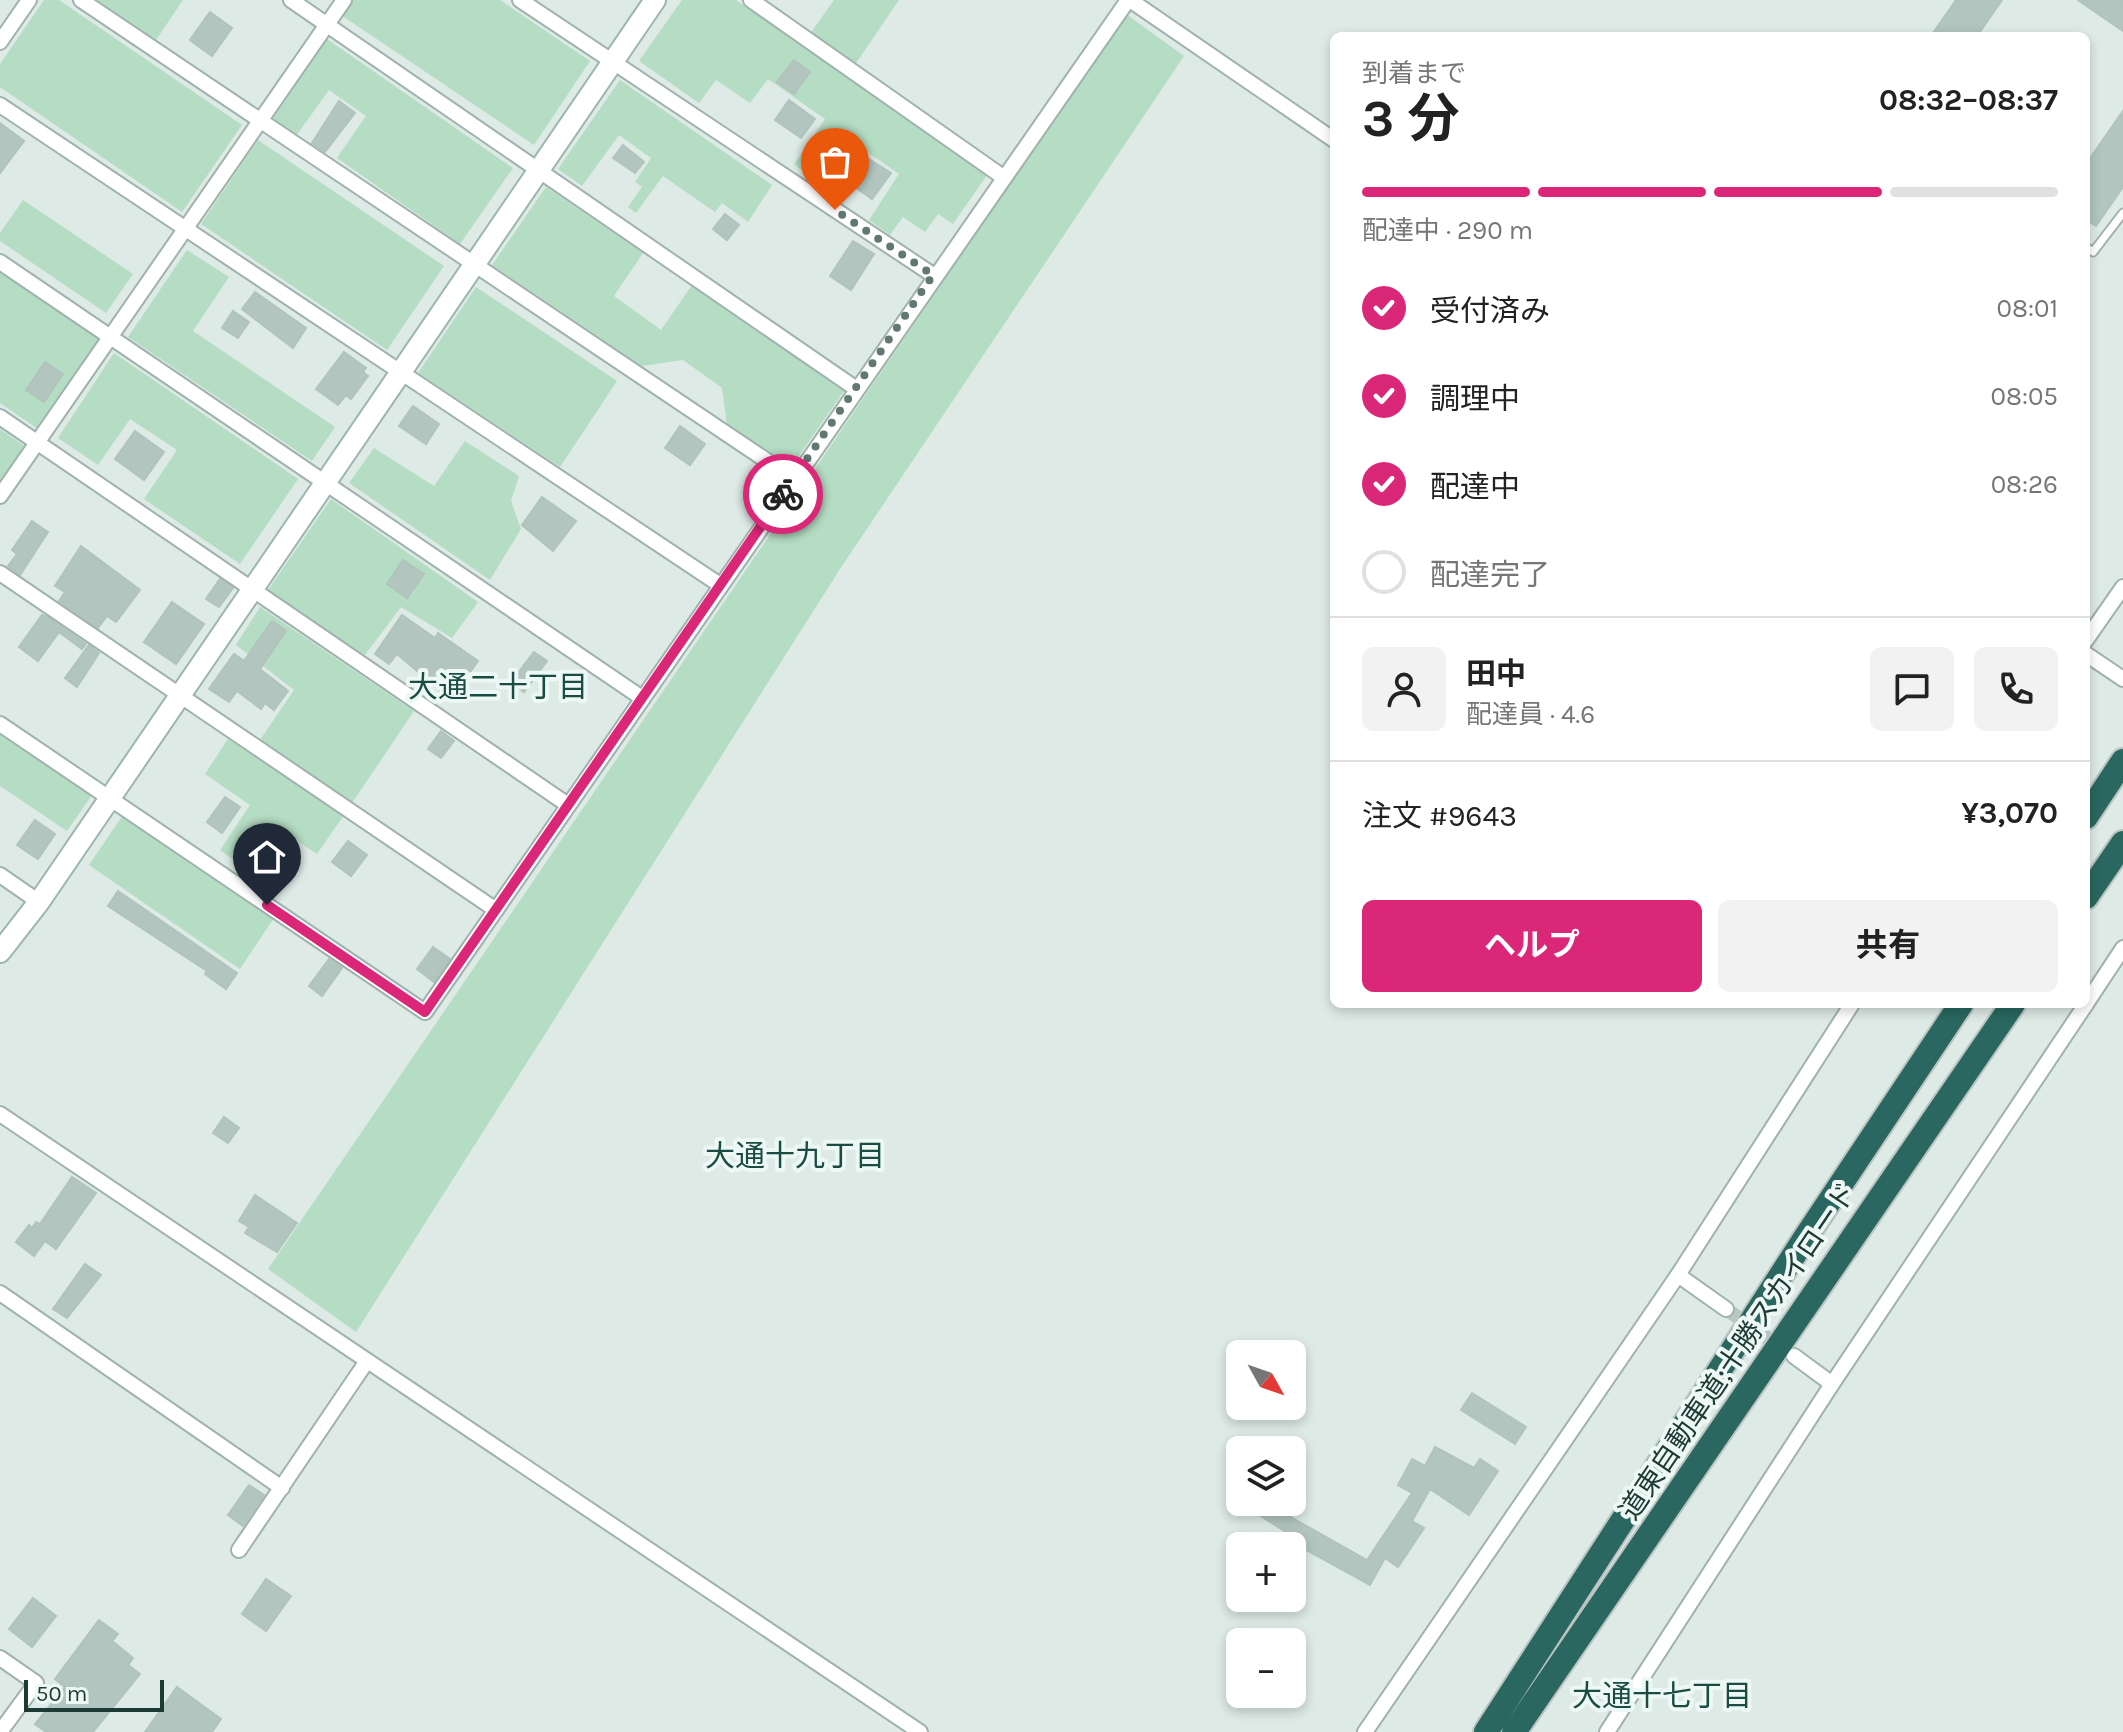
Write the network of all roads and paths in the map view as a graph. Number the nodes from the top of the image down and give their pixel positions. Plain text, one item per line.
1 (29, 0) edge
2 (81, 0) edge
3 (291, 0) edge
4 (344, 0) edge
5 (520, 0) edge
6 (655, 0) edge
7 (751, 0) edge
8 (1129, 0) edge
9 (327, 25) junction
10 (0, 42) edge
11 (613, 62) junction
12 (0, 105) edge
13 (260, 120) junction
14 (1330, 137) edge
15 (539, 171) junction
16 (1003, 177) junction
17 (2123, 213) edge
18 (186, 228) junction
19 (2090, 250) edge
20 (0, 262) edge
21 (475, 264) junction
22 (933, 275) junction
23 (110, 337) junction
24 (401, 372) junction
25 (855, 388) junction
26 (0, 417) edge
27 (37, 443) junction
28 (794, 479) junction
29 (326, 483) junction
30 (0, 496) edge
31 (0, 573) edge
32 (720, 585) junction
33 (2123, 587) edge
34 (251, 589) junction
35 (2090, 634) edge
36 (2090, 657) edge
37 (2123, 679) edge
38 (180, 695) junction
39 (642, 698) junction
40 (0, 724) edge
41 (2123, 761) edge
42 (109, 798) junction
43 (568, 805) junction
44 (2090, 811) edge
45 (2123, 843) edge
46 (0, 875) edge
47 (2090, 891) edge
48 (39, 902) junction
49 (496, 910) junction
50 (2123, 948) edge
51 (0, 952) edge
52 (2090, 998) edge
53 (1849, 1008) edge
54 (1958, 1008) edge
55 (2010, 1008) edge
56 (2083, 1008) edge
57 (0, 1114) edge
58 (1678, 1275) junction
59 (0, 1293) edge
60 (1726, 1309) tunnel mouth
61 (1794, 1356) tunnel mouth
62 (367, 1361) junction
63 (1832, 1384) junction
64 (282, 1488) junction
65 (239, 1550) dead end
66 (0, 1658) edge
67 (0, 1732) edge
68 (920, 1732) edge
69 (1365, 1732) edge
70 (1486, 1732) edge
71 (1514, 1732) edge
72 (1607, 1732) edge

1 - 10 street
2 - 13 street
3 - 9 street
4 - 9 street
5 - 11 street
6 - 11 street
7 - 16 street
8 - 14 street
8 - 16 street
9 - 13 street
9 - 15 street
11 - 15 street
11 - 22 street
12 - 18 street
13 - 18 street
13 - 21 street
15 - 21 street
15 - 25 street
16 - 22 street
17 - 19 lane
18 - 23 street
18 - 24 street
20 - 23 street
21 - 24 street
21 - 28 street
22 - 25 street
23 - 27 street
23 - 29 street
24 - 29 street
24 - 32 street
25 - 28 street
26 - 27 street
27 - 30 street
27 - 34 street
28 - 32 street
29 - 34 street
29 - 39 street
31 - 38 street
32 - 39 street
33 - 35 street
34 - 38 street
34 - 43 street
36 - 37 street
38 - 42 street
38 - 49 street
39 - 43 street
40 - 42 street
41 - 44 highway
42 - 48 street
42 - 49 street
43 - 49 street
45 - 47 highway
46 - 48 street
48 - 51 street
50 - 52 street
53 - 58 street
54 - 70 highway, 道東自動車道;十勝スカイロード
55 - 71 highway, 道東自動車道;十勝スカイロード
56 - 63 street
57 - 62 street
58 - 60 street
58 - 69 street
59 - 64 street
61 - 63 street
62 - 64 street
62 - 68 street
63 - 72 street
64 - 65 street
66 - 67 street

